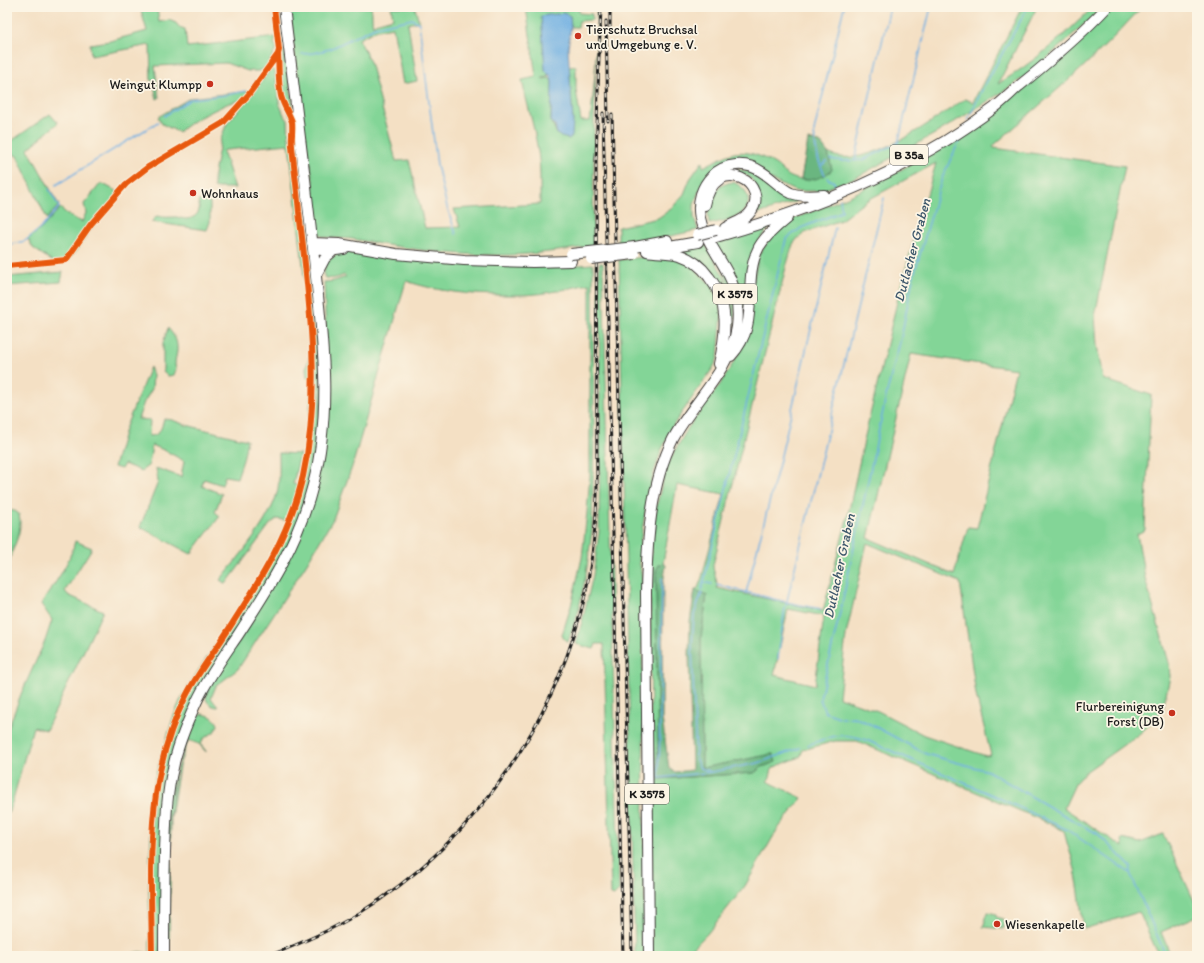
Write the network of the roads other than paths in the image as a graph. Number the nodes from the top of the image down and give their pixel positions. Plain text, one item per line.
1 (284, 7) edge
2 (1107, 7) edge
3 (1015, 89) junction
4 (964, 126) junction
5 (829, 195) junction
6 (794, 213) junction
7 (719, 232) junction
8 (699, 235) junction
9 (312, 245) junction
10 (351, 247) junction
11 (333, 250) junction
12 (635, 250) junction
13 (647, 251) junction
14 (316, 275) junction
15 (723, 365) junction
16 (718, 375) junction
17 (164, 956) edge
18 (649, 956) edge

1 - 9 main road
2 - 3 main road, B 35a
3 - 4 main road, B 35a
3 - 4 main road, B 35a
4 - 5 main road, B 35a
5 - 6 main road, B 35a
5 - 7 main road, B 35a
5 - 8 main road
6 - 7 main road, B 35a
6 - 15 main road
7 - 8 main road, B 35a
7 - 8 main road
8 - 12 main road, B 35a
8 - 13 main road, B 35a
8 - 15 main road, K 3575
9 - 10 main road, B 35a
9 - 11 main road, B 35a
9 - 14 main road
10 - 11 main road, B 35a
10 - 12 main road, B 35a, bridge
11 - 14 main road
12 - 13 main road, B 35a
13 - 16 main road
14 - 17 main road
15 - 16 main road, K 3575
16 - 18 main road, K 3575

